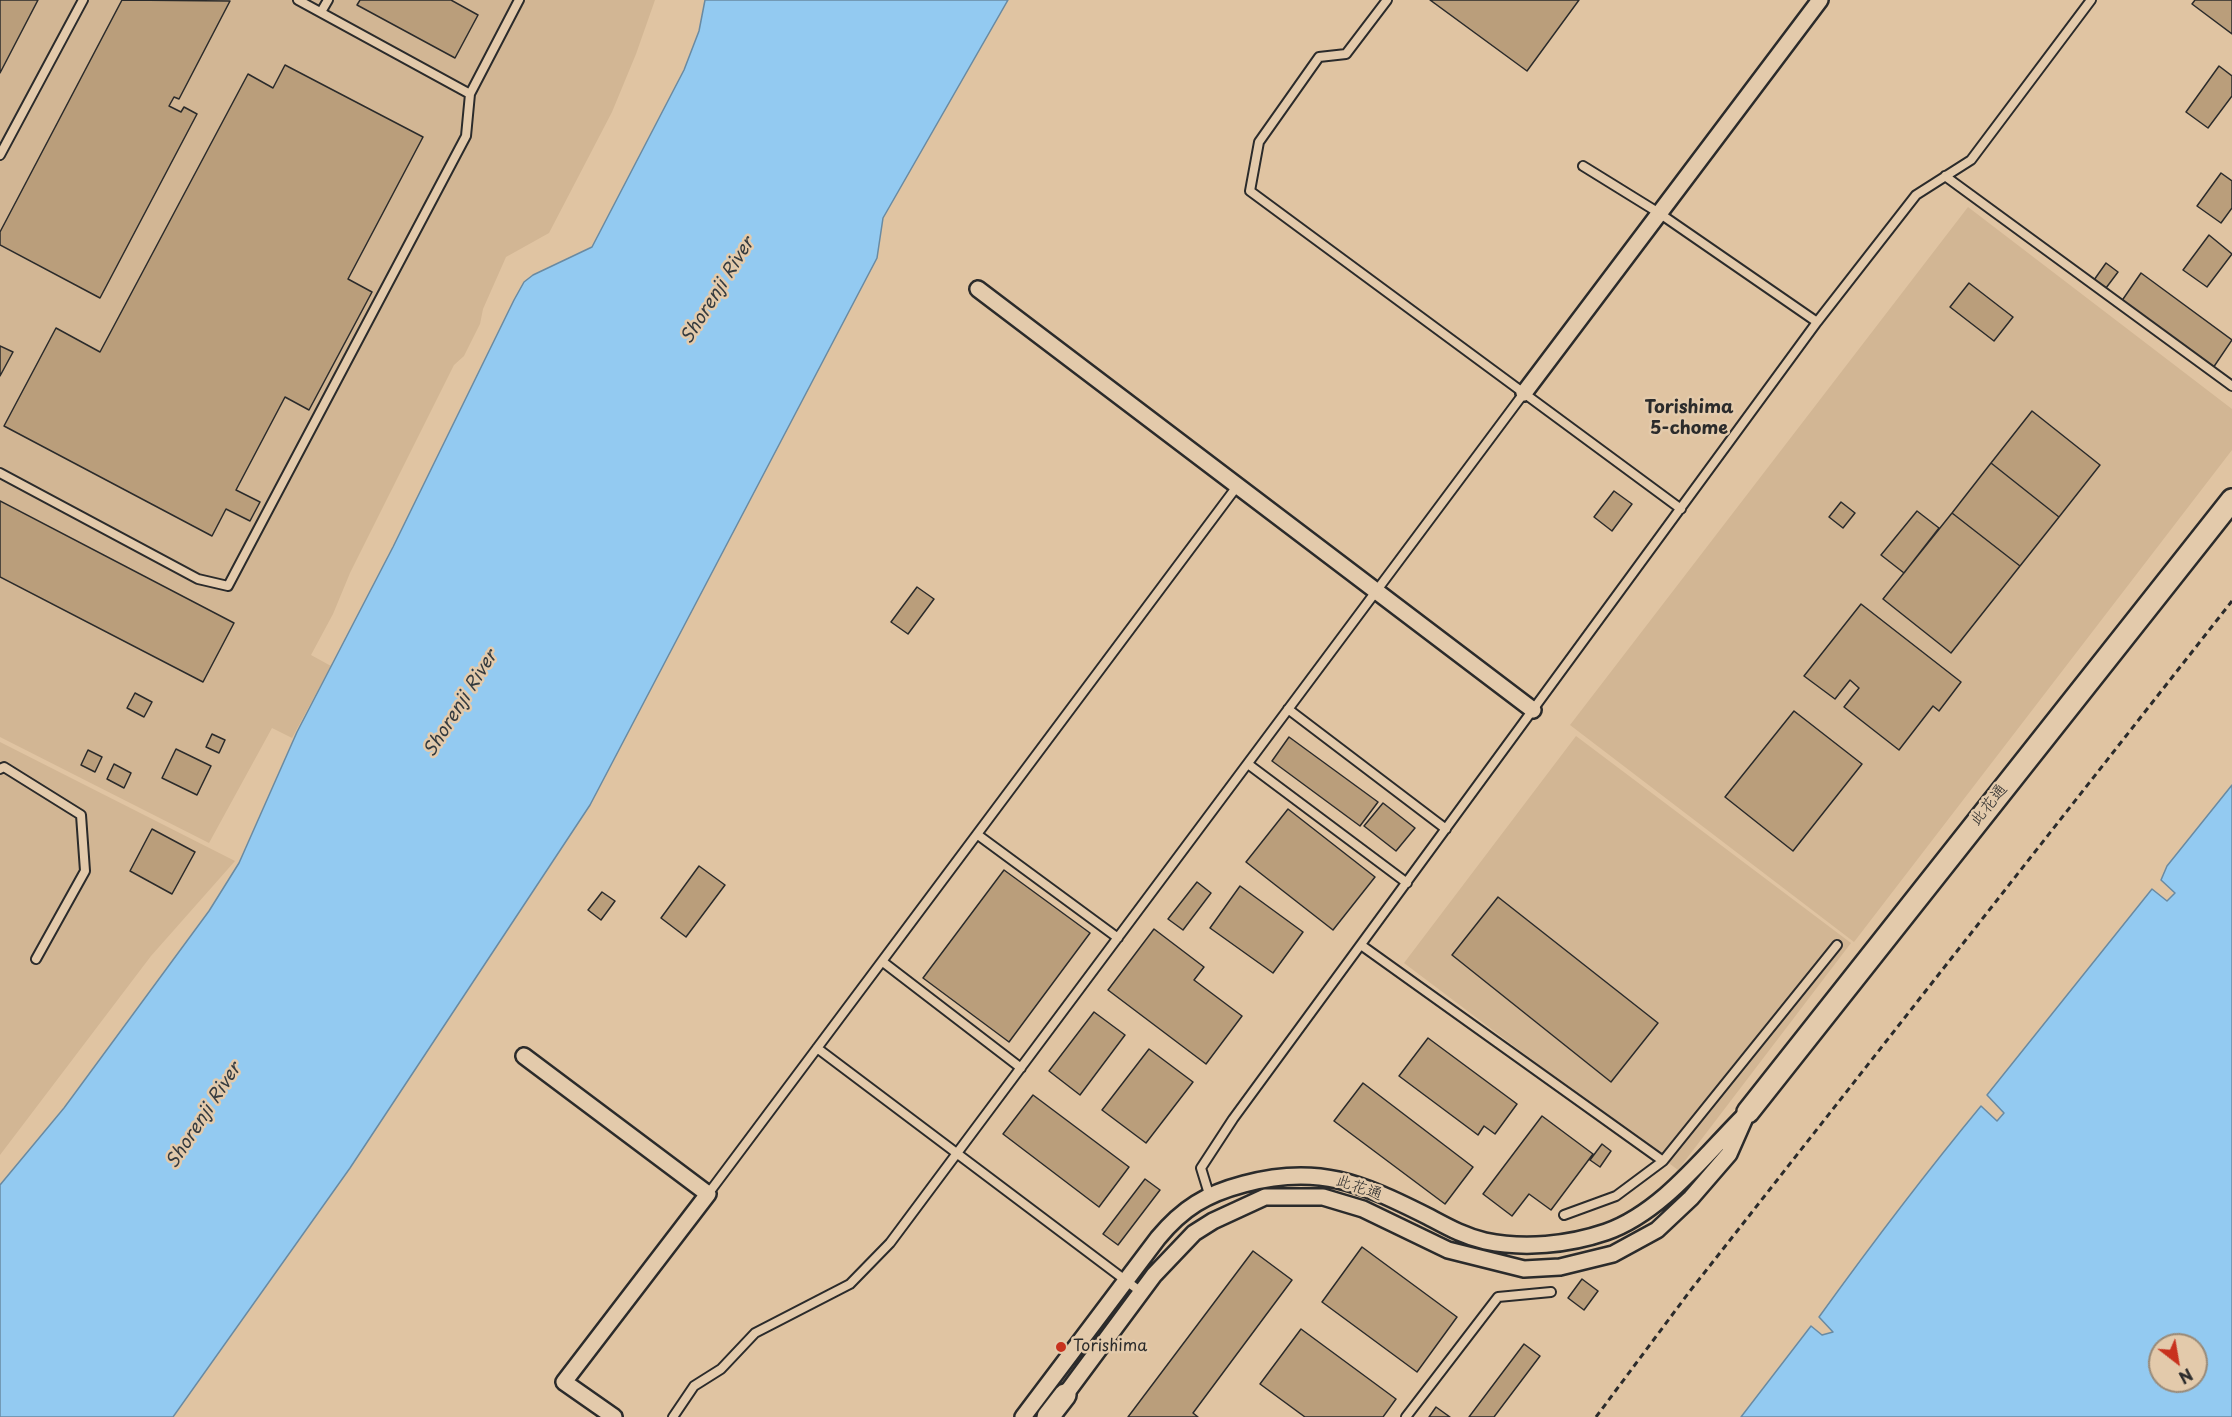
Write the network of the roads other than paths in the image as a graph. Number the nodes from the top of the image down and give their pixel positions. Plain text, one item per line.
1 (83, 0) edge
2 (298, 0) edge
3 (328, 0) edge
4 (519, 0) edge
5 (1387, 0) edge
6 (1820, 0) edge
7 (2091, 0) edge
8 (321, 12) junction
9 (470, 94) junction
10 (0, 155) edge
11 (1583, 166) dead end
12 (1945, 176) junction
13 (1659, 213) junction
14 (978, 289) dead end
15 (1817, 322) junction
16 (2232, 386) edge
17 (1524, 393) junction
18 (0, 473) edge
19 (1238, 485) junction
20 (2232, 500) edge
21 (1680, 509) junction
22 (1377, 591) junction
23 (1288, 709) junction
24 (1533, 710) junction
25 (1248, 764) junction
26 (0, 769) edge
27 (1446, 829) junction
28 (978, 835) junction
29 (1407, 883) junction
30 (1118, 938) junction
31 (1361, 945) junction
32 (1837, 945) dead end
33 (36, 959) dead end
34 (883, 962) junction
35 (817, 1048) junction
36 (524, 1056) dead end
37 (1021, 1068) junction
38 (1748, 1112) junction
39 (957, 1153) junction
40 (1664, 1161) junction
41 (708, 1194) junction
42 (1209, 1194) junction
43 (1564, 1215) dead end
44 (1125, 1280) junction
45 (1141, 1292) junction
46 (1551, 1292) dead end
47 (1065, 1395) joint
48 (1049, 1411) edge
49 (614, 1417) edge
50 (672, 1417) edge
51 (1023, 1417) edge
52 (1406, 1417) edge

1 - 10 lane
2 - 8 lane
3 - 8 lane
4 - 9 lane
5 - 17 lane
6 - 13 street
7 - 12 lane
8 - 9 lane
9 - 18 lane
11 - 13 lane
12 - 15 lane
12 - 16 lane
13 - 15 lane
13 - 17 street
14 - 19 street
15 - 21 lane
17 - 21 lane
17 - 22 lane
19 - 22 street
19 - 28 lane
20 - 38 street, 此花通
21 - 24 lane
22 - 23 lane
22 - 24 street
23 - 25 lane
23 - 27 lane
24 - 27 lane
25 - 29 lane
25 - 30 lane
26 - 33 lane
27 - 29 lane
28 - 30 lane
28 - 34 lane
29 - 31 lane
30 - 37 lane
31 - 40 lane
31 - 42 lane
32 - 40 lane
34 - 35 lane
34 - 37 lane
35 - 39 lane
35 - 41 lane
36 - 41 street
37 - 39 lane
38 - 42 street, 此花通
38 - 45 street, 此花通
39 - 44 lane
39 - 50 lane
40 - 43 lane
41 - 49 street
42 - 44 street, 此花通
44 - 45 lane
44 - 48 street, 此花通
45 - 47 street, 此花通
46 - 52 lane
47 - 48 street, 此花通
48 - 51 street, 此花通

